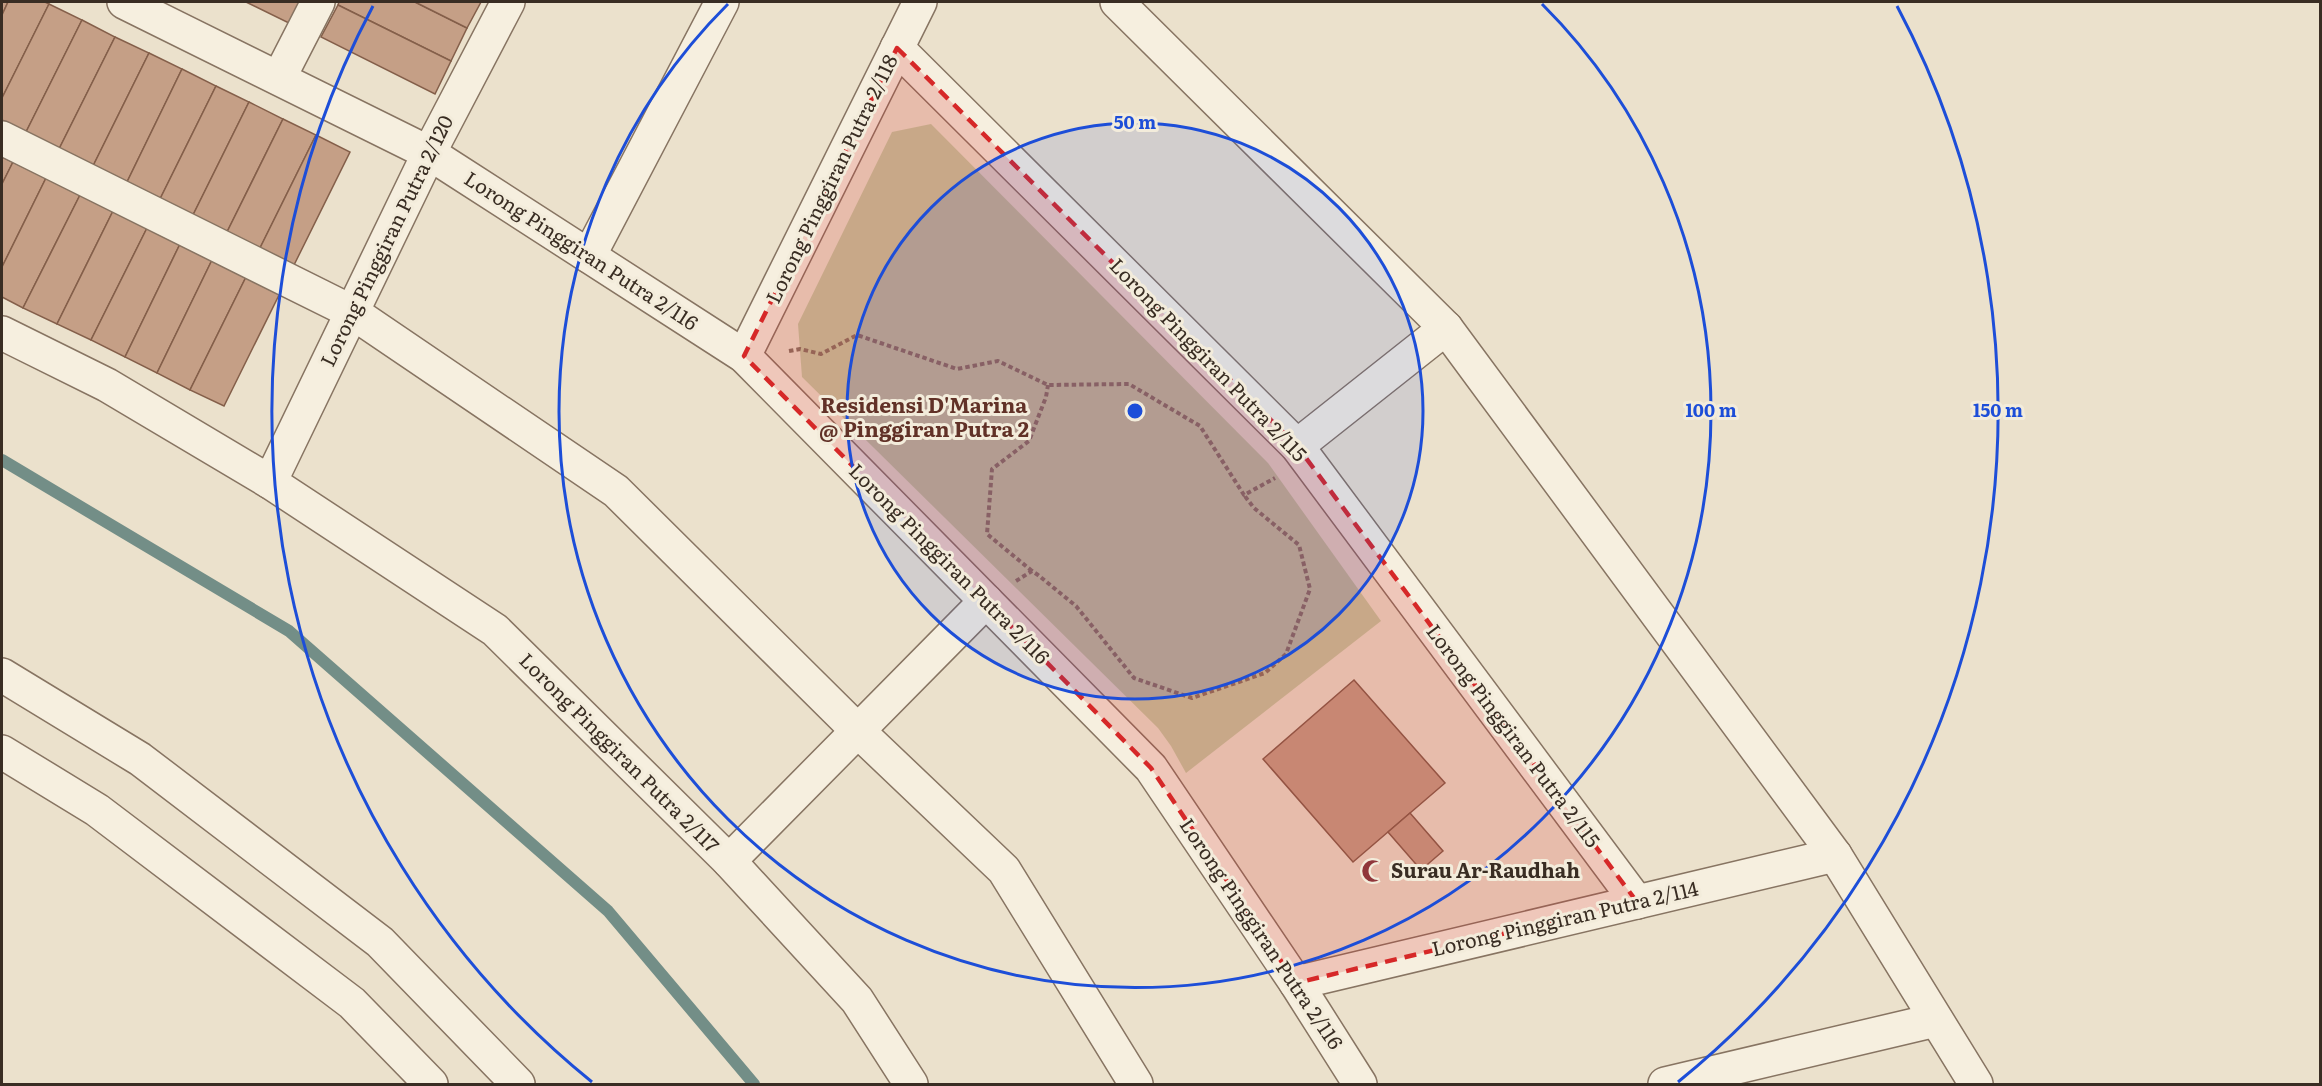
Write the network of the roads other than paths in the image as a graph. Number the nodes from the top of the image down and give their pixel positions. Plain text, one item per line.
1 (124, 2) edge
2 (318, 2) edge
3 (508, 2) edge
4 (722, 2) edge
5 (920, 2) edge
6 (1116, 2) edge
7 (897, 48) junction
8 (279, 78) junction
9 (2, 138) edge
10 (429, 153) junction
11 (589, 256) junction
12 (352, 312) junction
13 (1446, 328) junction
14 (2, 333) edge
15 (744, 356) junction
16 (1302, 453) junction
17 (270, 482) junction
18 (986, 601) junction
19 (2, 675) edge
20 (858, 731) junction
21 (2, 752) edge
22 (1835, 855) junction
23 (729, 861) junction
24 (1637, 902) junction
25 (1296, 983) junction
26 (1936, 1020) junction
27 (431, 1084) edge
28 (518, 1084) edge
29 (911, 1084) edge
30 (1136, 1084) edge
31 (1360, 1084) edge
32 (1665, 1084) edge
33 (1976, 1084) edge

1 - 8 street, Lorong Pinggiran Putra 2/116
2 - 8 street
3 - 10 street, Lorong Pinggiran Putra 2/120
4 - 11 street
5 - 7 street, Lorong Pinggiran Putra 2/118
6 - 13 street
7 - 15 street, Lorong Pinggiran Putra 2/118
7 - 16 street, Lorong Pinggiran Putra 2/115
8 - 10 street, Lorong Pinggiran Putra 2/116
9 - 12 street
10 - 11 street, Lorong Pinggiran Putra 2/116
10 - 12 street, Lorong Pinggiran Putra 2/120
11 - 15 street, Lorong Pinggiran Putra 2/116
12 - 17 street, Lorong Pinggiran Putra 2/120
12 - 20 street
13 - 16 street
13 - 22 street
14 - 17 street, Lorong Pinggiran Putra 2/117
15 - 18 street, Lorong Pinggiran Putra 2/116
16 - 24 street, Lorong Pinggiran Putra 2/115
17 - 23 street, Lorong Pinggiran Putra 2/117
18 - 20 street
18 - 25 street, Lorong Pinggiran Putra 2/116
19 - 28 street
20 - 23 street
20 - 30 street
21 - 27 street
22 - 24 street, Lorong Pinggiran Putra 2/114
22 - 26 street
23 - 29 street, Lorong Pinggiran Putra 2/117
24 - 25 street, Lorong Pinggiran Putra 2/114
25 - 31 street, Lorong Pinggiran Putra 2/116
26 - 32 street
26 - 33 street

